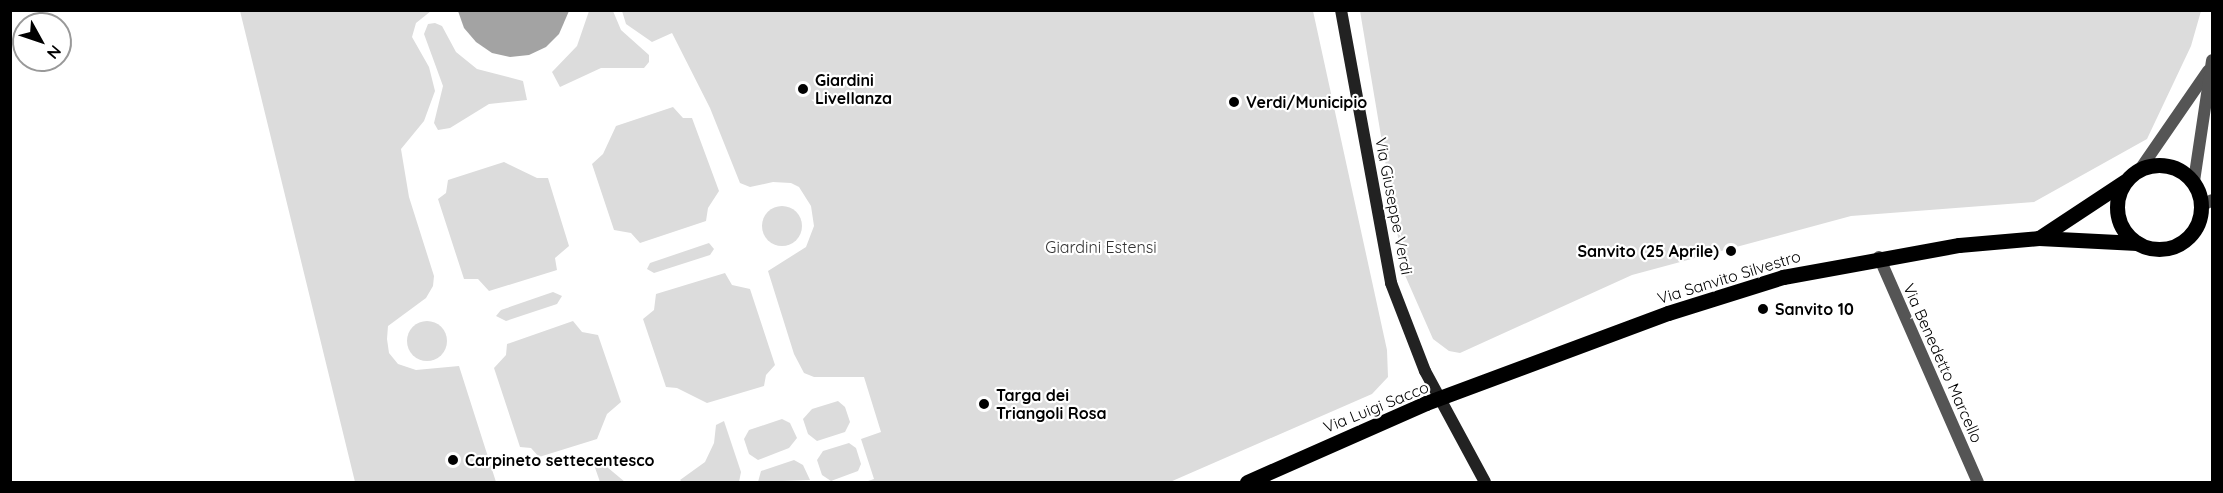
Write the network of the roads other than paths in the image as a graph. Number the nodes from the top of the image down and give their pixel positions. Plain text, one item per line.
1 (1341, 10) edge
2 (2211, 64) edge
3 (2141, 168) junction
4 (2126, 180) junction
5 (2194, 182) junction
6 (2208, 202) edge
7 (2205, 226) edge
8 (2039, 238) junction
9 (2137, 243) junction
10 (1879, 257) junction
11 (1442, 399) junction
12 (1247, 483) edge
13 (1263, 483) edge
14 (1485, 483) edge
15 (1978, 483) edge

1 - 11 main road, Via Giuseppe Verdi
2 - 3 street
2 - 5 street
3 - 4 main road
3 - 5 main road
4 - 8 main road, Via Sanvito Silvestro
4 - 9 main road
5 - 6 main road
6 - 7 main road
7 - 9 main road
8 - 9 main road, Via Sanvito Silvestro
8 - 10 main road, Via Sanvito Silvestro
10 - 11 main road, Via Sanvito Silvestro
10 - 15 street, Via Benedetto Marcello
11 - 12 main road, Via Luigi Sacco
11 - 13 main road, Via Luigi Sacco
11 - 14 main road, Via Giuseppe Verdi

